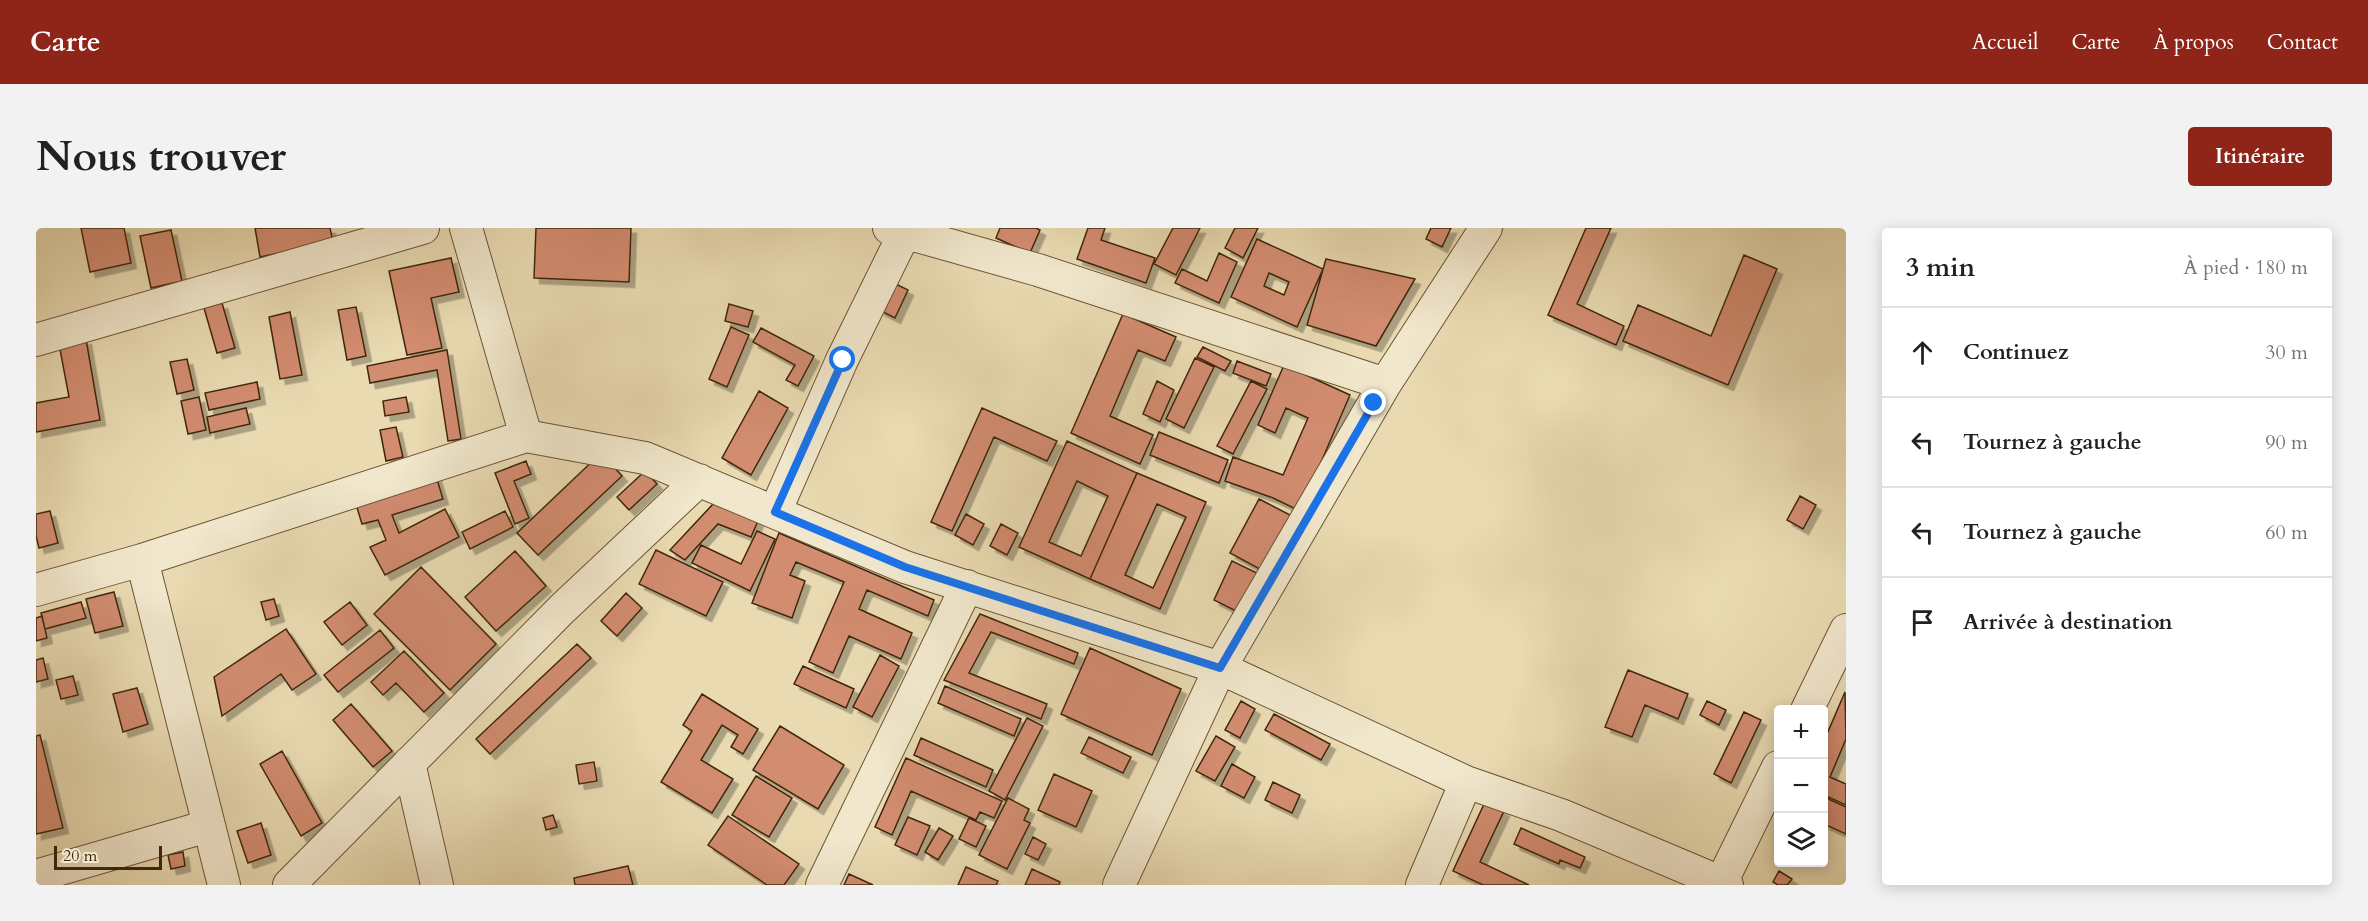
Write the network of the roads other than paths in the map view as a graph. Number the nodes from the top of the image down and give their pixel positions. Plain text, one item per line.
1 (423, 228) edge
2 (466, 228) edge
3 (1486, 228) edge
4 (900, 230) edge
5 (36, 340) edge
6 (1385, 384) junction
7 (526, 436) junction
8 (699, 480) junction
9 (775, 512) junction
10 (142, 560) junction
11 (967, 586) junction
12 (36, 590) edge
13 (1846, 630) edge
14 (1220, 668) junction
15 (1809, 705) edge
16 (409, 763) junction
17 (1774, 777) edge
18 (1466, 783) junction
19 (208, 826) junction
20 (36, 876) edge
21 (1723, 884) edge
22 (224, 885) edge
23 (289, 885) edge
24 (437, 885) edge
25 (822, 885) edge
26 (1119, 885) edge
27 (1422, 885) edge

1 - 5 street
2 - 7 street
3 - 6 street
4 - 6 street
4 - 9 street
6 - 14 street
7 - 8 street
7 - 10 street
8 - 9 street
8 - 16 street
9 - 11 street
10 - 12 street
10 - 19 street
11 - 14 street
11 - 25 street
13 - 15 street
14 - 18 street
14 - 26 street
16 - 23 street
16 - 24 street
17 - 21 street
18 - 21 street
18 - 27 street
19 - 20 street
19 - 22 street

